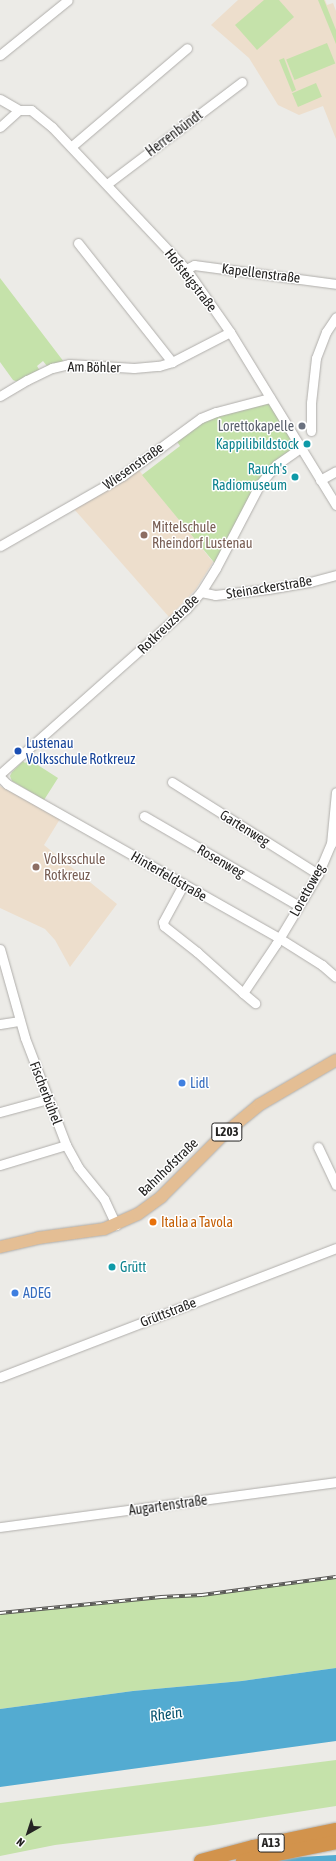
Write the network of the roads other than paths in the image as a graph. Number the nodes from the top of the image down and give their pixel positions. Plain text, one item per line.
1 (68, 0) edge
2 (187, 48) dead end
3 (0, 55) edge
4 (242, 82) dead end
5 (0, 99) edge
6 (19, 110) junction
7 (0, 127) edge
8 (72, 146) junction
9 (107, 184) junction
10 (78, 243) dead end
11 (186, 269) junction
12 (336, 284) edge
13 (336, 317) edge
14 (230, 332) junction
15 (172, 362) junction
16 (0, 396) edge
17 (270, 398) junction
18 (312, 431) dead end
19 (300, 448) junction
20 (336, 471) edge
21 (320, 480) junction
22 (336, 505) edge
23 (0, 546) edge
24 (336, 575) edge
25 (201, 592) junction
26 (0, 774) edge
27 (0, 778) edge
28 (172, 782) dead end
29 (336, 792) edge
30 (144, 816) dead end
31 (318, 874) junction
32 (183, 885) junction
33 (299, 906) junction
34 (279, 938) junction
35 (0, 949) edge
36 (336, 977) edge
37 (243, 993) junction
38 (255, 1003) dead end
39 (20, 1021) junction
40 (0, 1024) edge
41 (336, 1060) edge
42 (48, 1099) junction
43 (0, 1112) edge
44 (66, 1145) junction
45 (318, 1147) dead end
46 (0, 1164) edge
47 (336, 1185) edge
48 (116, 1225) junction
49 (0, 1247) edge
50 (336, 1248) edge
51 (0, 1377) edge
52 (336, 1482) edge
53 (0, 1527) edge
54 (336, 1830) edge
55 (336, 1842) edge
56 (204, 1860) edge
57 (243, 1861) edge

1 - 3 street
2 - 8 street
4 - 9 street, Herrenbündt
5 - 6 street, Hofsteigstraße
6 - 7 street
6 - 8 street, Hofsteigstraße
8 - 9 street, Hofsteigstraße
9 - 11 street, Hofsteigstraße
10 - 15 street
11 - 12 street, Kapellenstraße
11 - 14 street, Hofsteigstraße
13 - 18 street
14 - 15 street, Am Böhler
14 - 17 street, Hofsteigstraße
15 - 16 street, Am Böhler
17 - 19 street, Hofsteigstraße
17 - 23 street, Wiesenstraße
19 - 21 street, Hofsteigstraße
19 - 25 street, Rotkreuzstraße
20 - 21 street
21 - 22 street, Hofsteigstraße
24 - 25 street, Steinackerstraße
25 - 26 street, Rotkreuzstraße
27 - 32 street, Hinterfeldstraße
28 - 31 street, Gartenweg
29 - 31 street, Lorettoweg
30 - 33 street, Rosenweg
31 - 33 street, Lorettoweg
32 - 34 street, Hinterfeldstraße
32 - 37 street
33 - 34 street, Lorettoweg
34 - 36 street, Hinterfeldstraße
34 - 37 street, Lorettoweg
35 - 39 street, Fischerbühel
37 - 38 street
39 - 40 street
39 - 42 street, Fischerbühel
41 - 48 main road, Bahnhofstraße / L203
42 - 43 street
42 - 44 street, Fischerbühel
44 - 46 street
44 - 48 street, Fischerbühel
45 - 47 street
48 - 49 main road, Bahnhofstraße / L203
50 - 51 street, Grüttstraße
52 - 53 street, Augartenstraße
54 - 56 highway, A13
55 - 57 highway, A13

